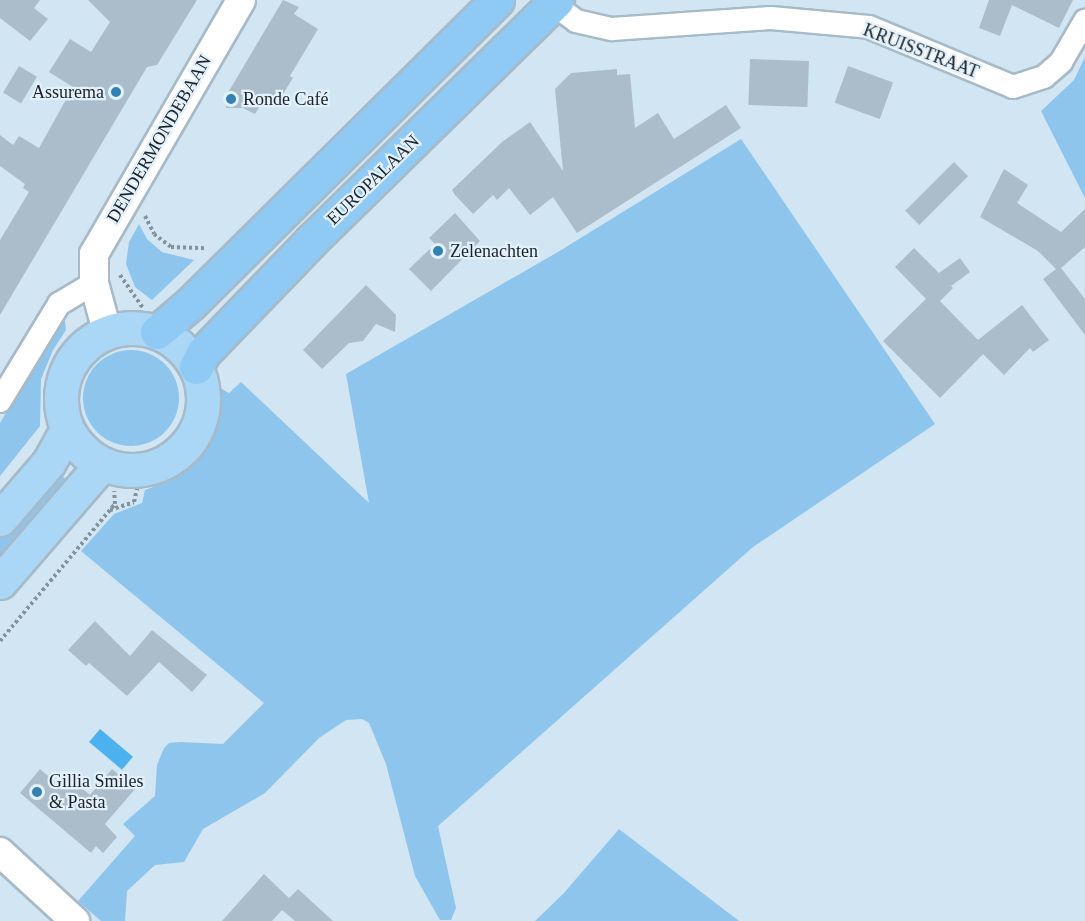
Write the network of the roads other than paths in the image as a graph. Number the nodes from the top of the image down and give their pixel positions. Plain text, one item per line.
1 (241, 0) edge
2 (496, 0) edge
3 (555, 2) edge
4 (1085, 21) edge
5 (94, 283) junction
6 (158, 323) junction
7 (106, 324) junction
8 (200, 360) junction
9 (0, 401) edge
10 (63, 437) junction
11 (103, 474) junction
12 (0, 519) edge
13 (0, 582) edge
14 (0, 852) edge
15 (75, 921) edge

1 - 5 street, DENDERMONDEBAAN
2 - 6 highway
3 - 4 street, KRUISSTRAAT
3 - 8 highway, EUROPALAAN
5 - 7 street, DENDERMONDEBAAN
5 - 9 street
6 - 7 main road
6 - 8 main road
7 - 10 main road
8 - 11 main road
10 - 11 main road
10 - 12 main road
11 - 13 main road
14 - 15 street

